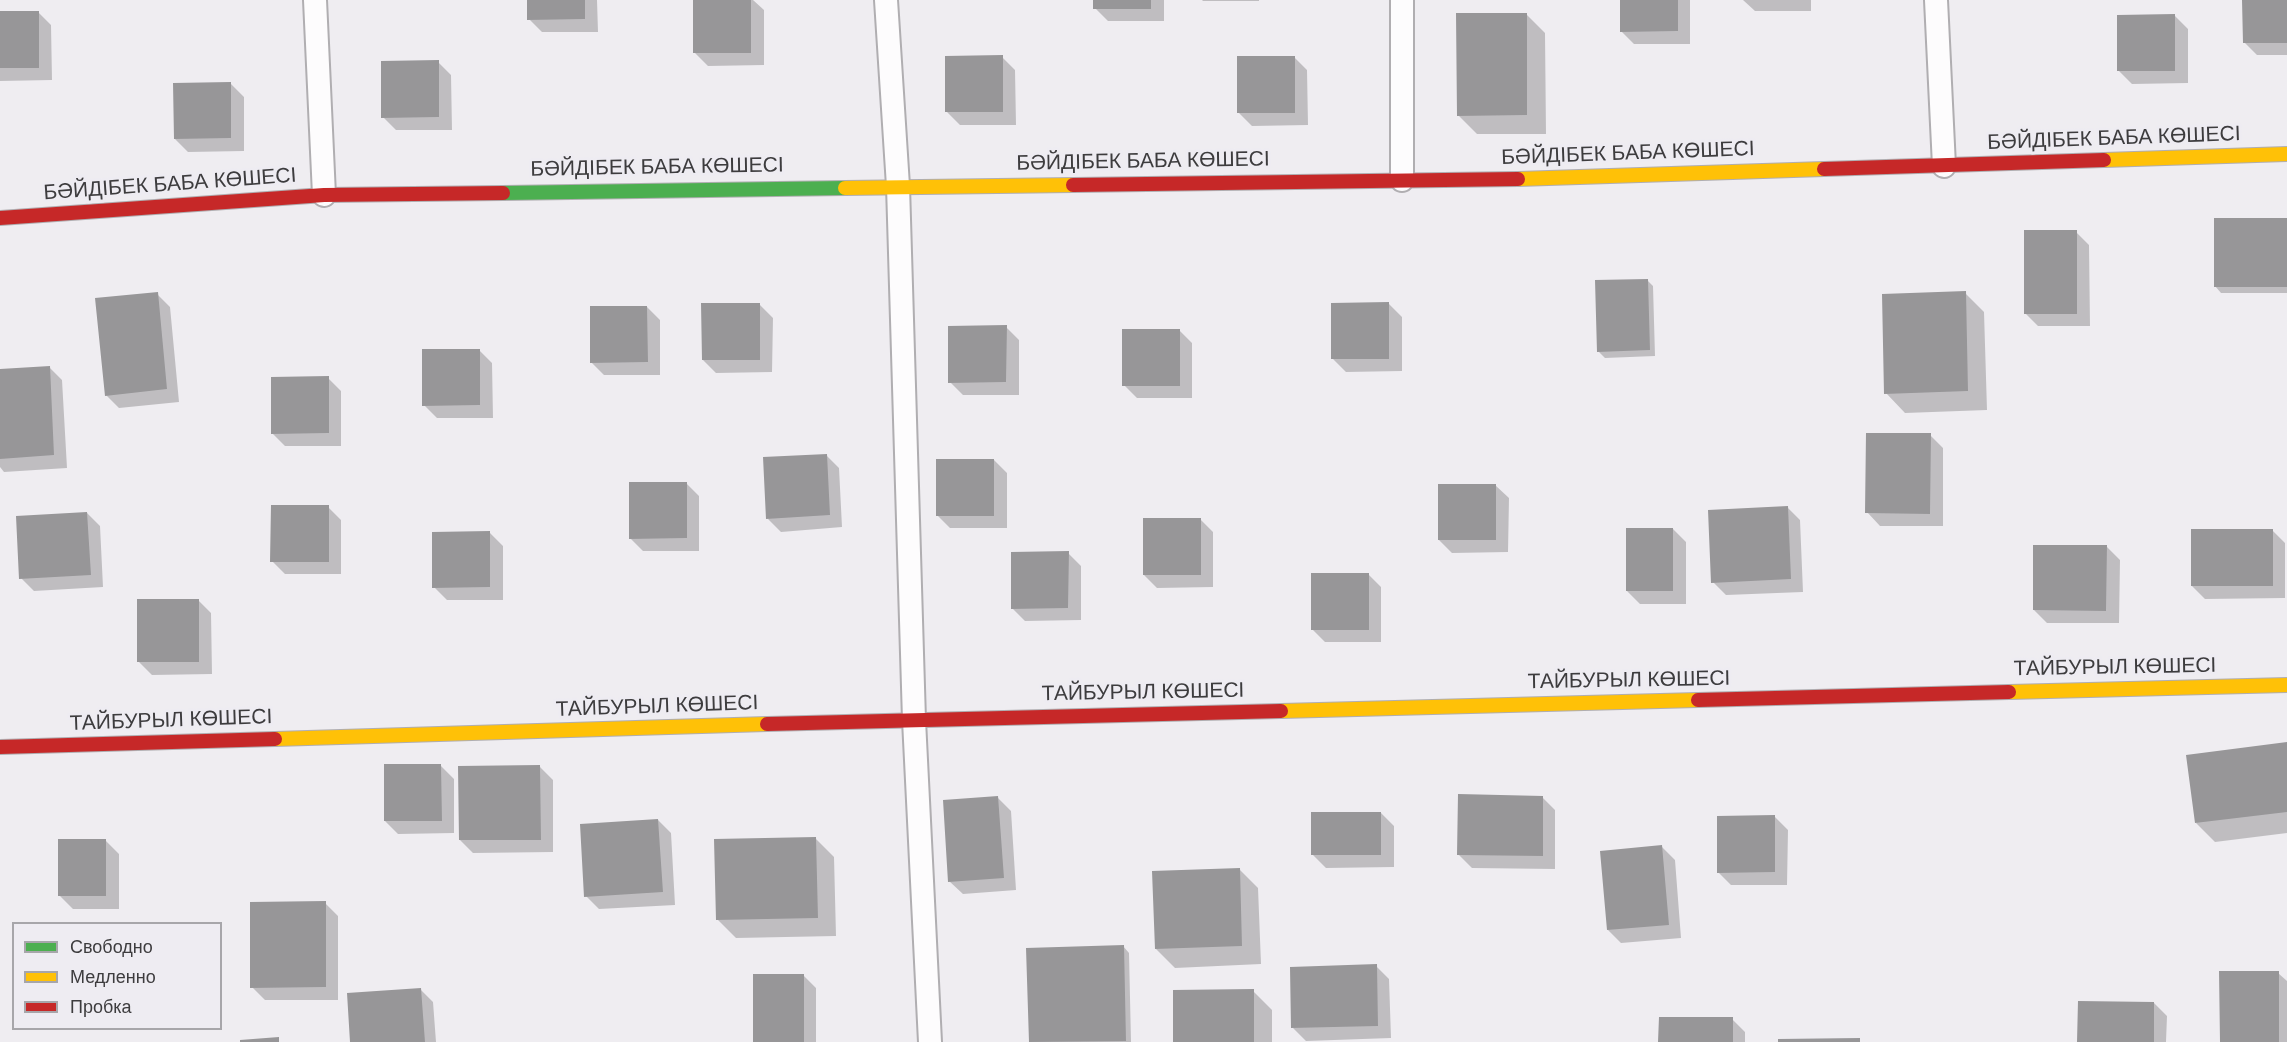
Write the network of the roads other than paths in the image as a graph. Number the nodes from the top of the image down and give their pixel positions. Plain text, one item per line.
1 (315, 0) edge
2 (886, 0) edge
3 (1402, 0) edge
4 (1936, 0) edge
5 (2287, 154) edge
6 (1944, 165) junction
7 (1402, 180) junction
8 (898, 186) junction
9 (324, 195) junction
10 (0, 218) edge
11 (2287, 685) edge
12 (914, 720) junction
13 (0, 747) edge
14 (930, 1042) edge

1 - 9 lane
2 - 8 lane
3 - 7 lane
4 - 6 lane
5 - 6 street, БӘЙДІБЕК БАБА КӨШЕСІ
6 - 7 street, БӘЙДІБЕК БАБА КӨШЕСІ
7 - 8 street, БӘЙДІБЕК БАБА КӨШЕСІ
8 - 9 street, БӘЙДІБЕК БАБА КӨШЕСІ
8 - 12 lane
9 - 10 street, БӘЙДІБЕК БАБА КӨШЕСІ
11 - 12 street, ТАЙБУРЫЛ КӨШЕСІ
12 - 13 street, ТАЙБУРЫЛ КӨШЕСІ
12 - 14 lane

